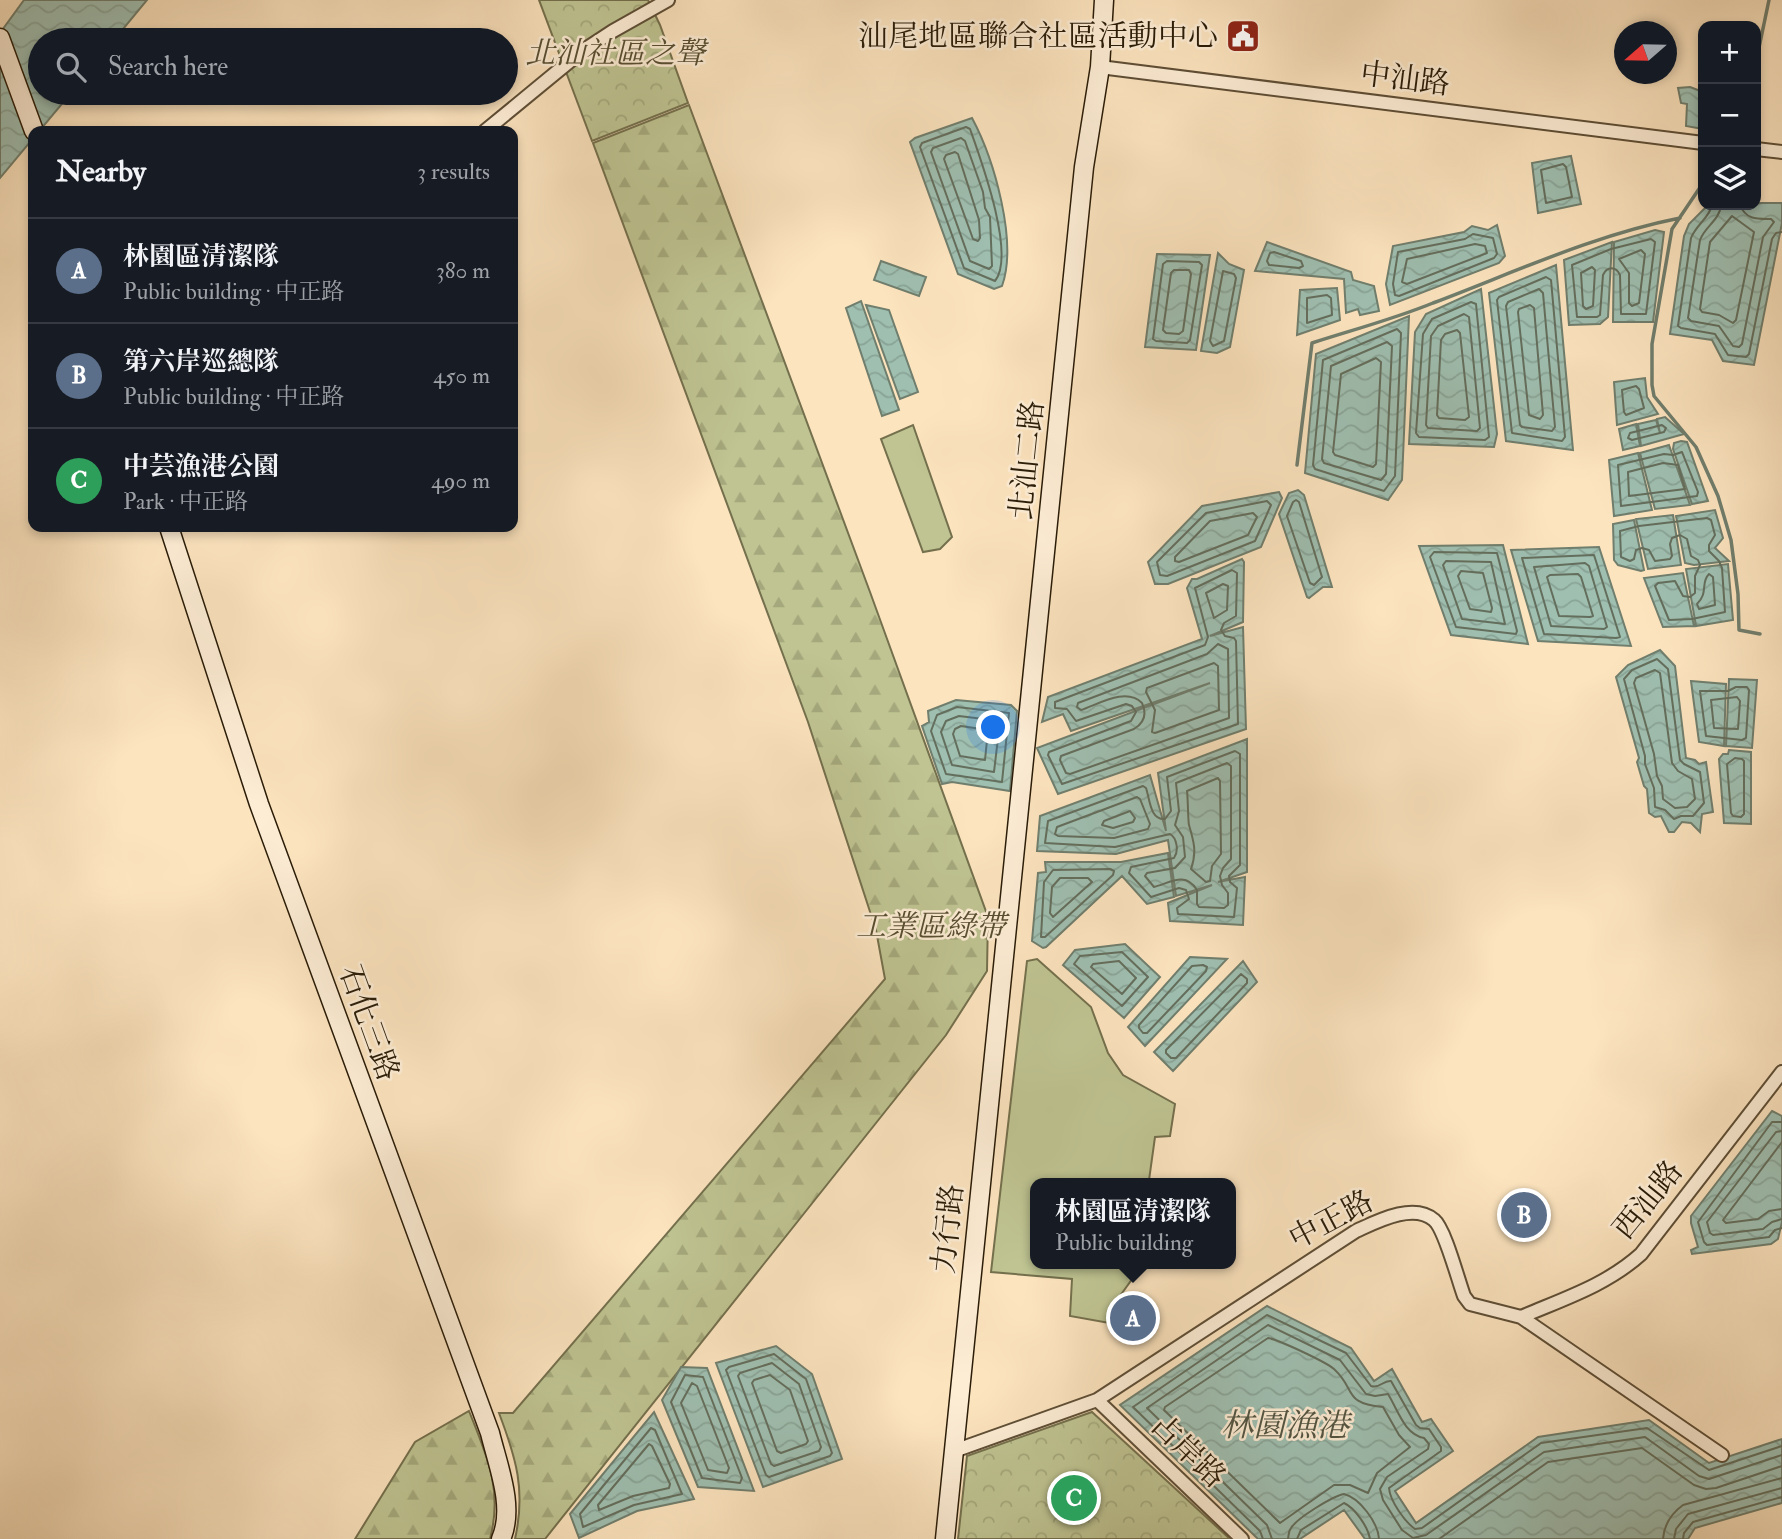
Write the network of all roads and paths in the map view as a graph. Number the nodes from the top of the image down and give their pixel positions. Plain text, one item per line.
1 (668, 0) edge
2 (1104, 0) edge
3 (0, 38) edge
4 (1100, 66) junction
5 (518, 104) edge
6 (517, 105) edge
7 (32, 126) edge
8 (491, 126) edge
9 (1698, 142) edge
10 (1761, 150) edge
11 (1782, 152) edge
12 (171, 532) edge
13 (1008, 926) joint
14 (1782, 1072) edge
15 (1521, 1317) junction
16 (1097, 1400) junction
17 (954, 1451) junction
18 (1722, 1455) dead end
19 (501, 1539) edge
20 (945, 1539) edge
21 (1242, 1539) edge

1 - 5 street
2 - 4 street, 北汕二路
3 - 7 street
4 - 9 street, 中汕路
4 - 13 street, 北汕二路
6 - 8 street
10 - 11 street
12 - 19 street, 石化三路
13 - 17 street, 力行路
14 - 15 street, 西汕路
15 - 16 street, 中正路
15 - 18 street, 中正路
16 - 17 street, 中正路
16 - 21 street, 占岸路
17 - 20 street, 力行路

